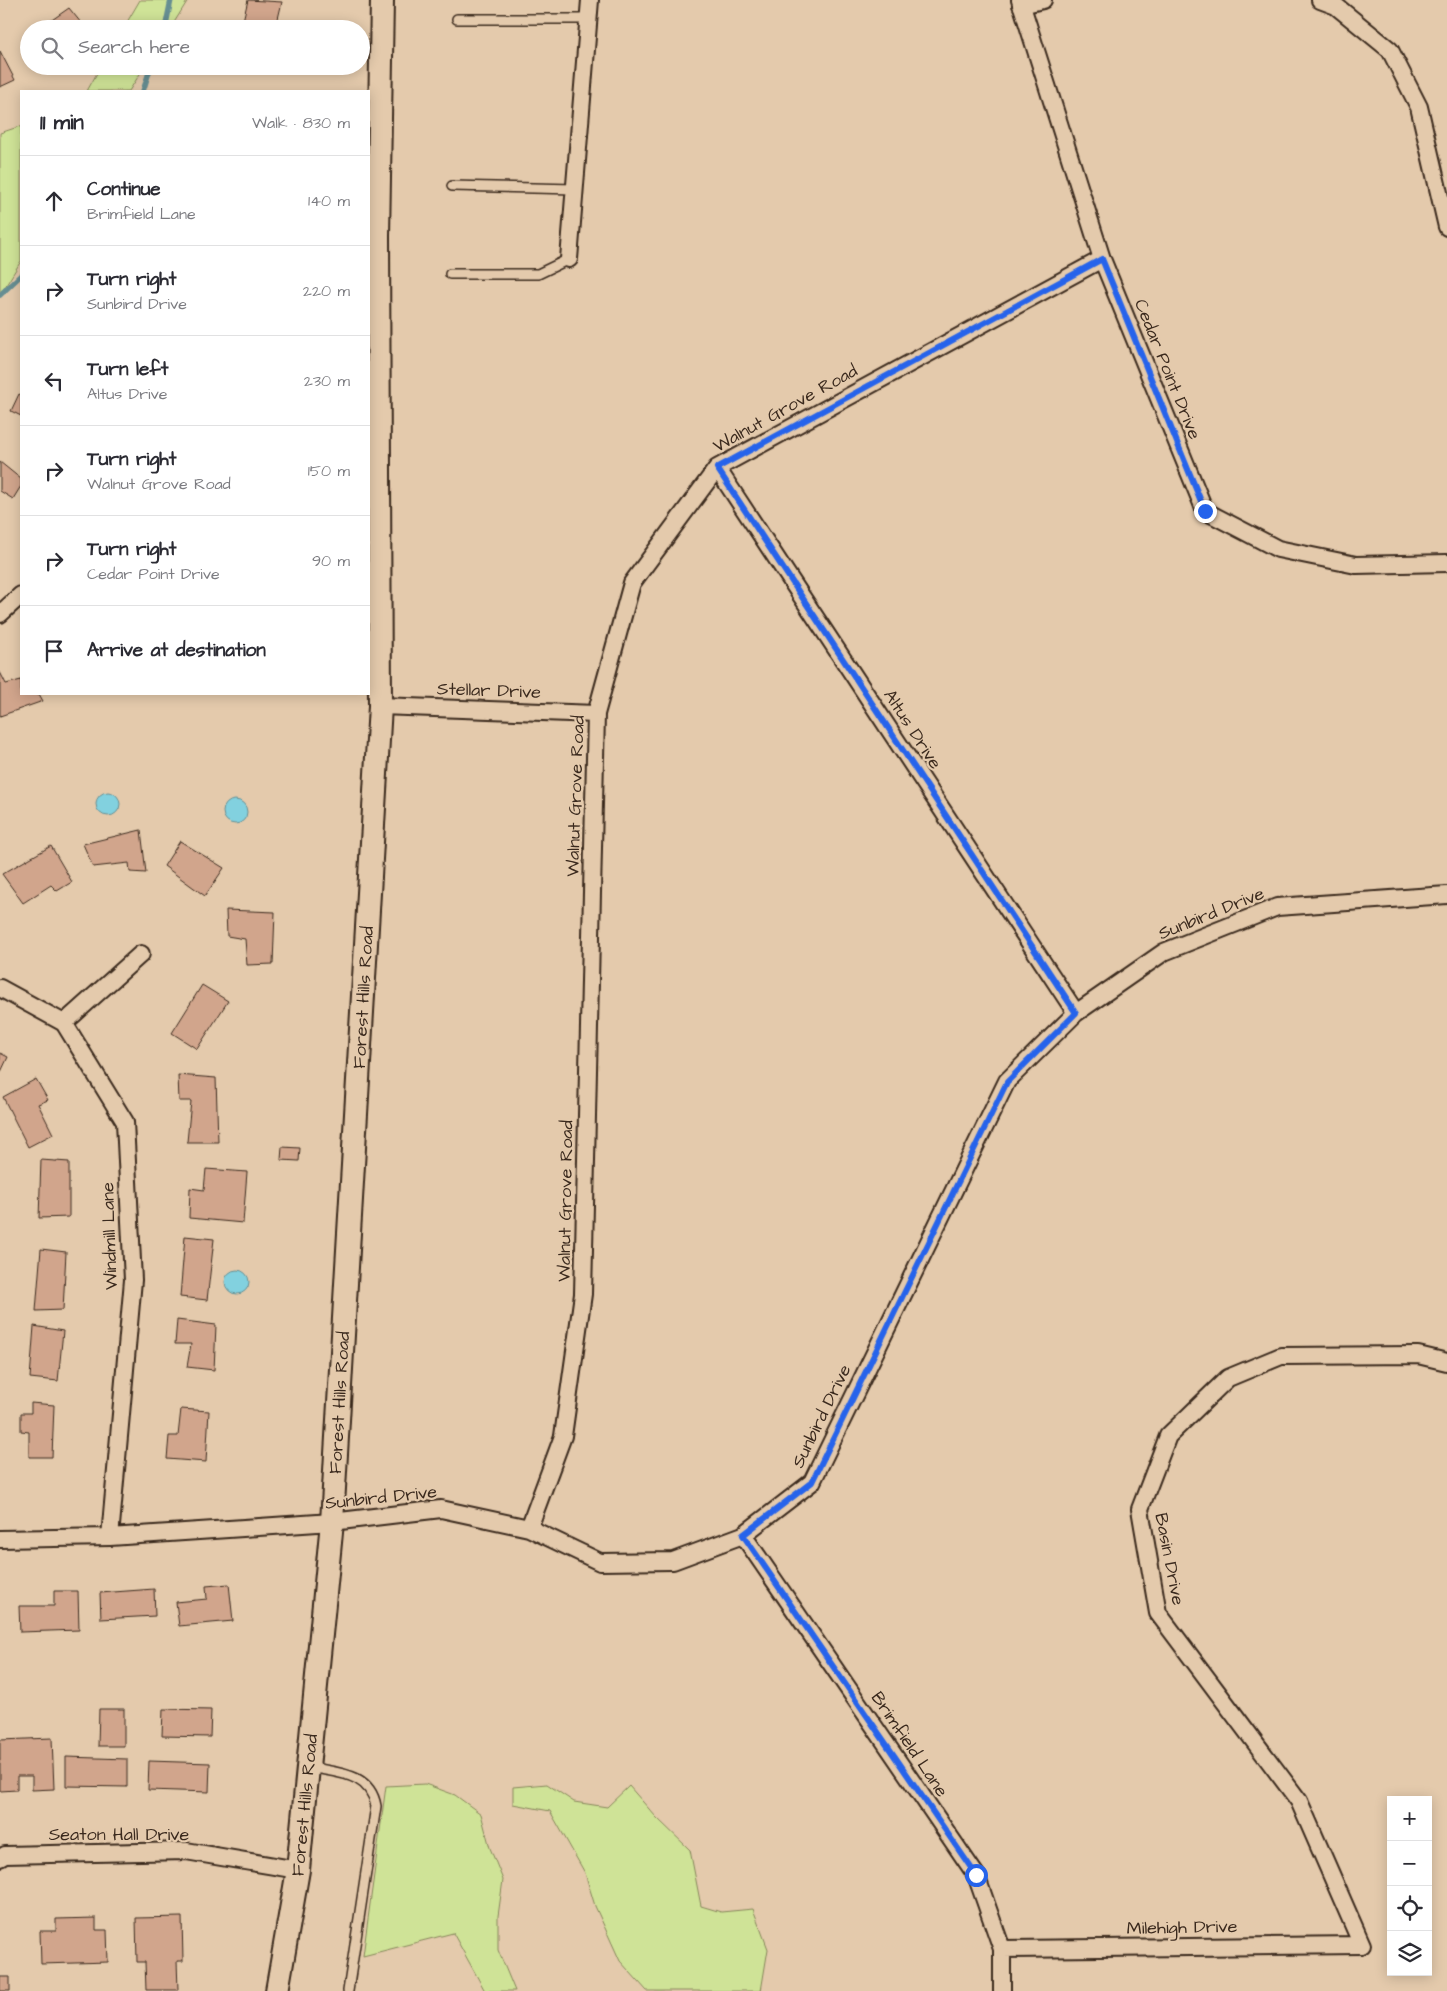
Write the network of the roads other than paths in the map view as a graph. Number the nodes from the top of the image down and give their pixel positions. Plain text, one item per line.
1 (382, 0) edge
2 (590, 0) edge
3 (1043, 0) edge
4 (1320, 0) edge
5 (1020, 3) edge
6 (457, 19) dead end
7 (589, 19) junction
8 (452, 186) dead end
9 (576, 189) junction
10 (1447, 227) edge
11 (373, 237) edge
12 (569, 259) joint
13 (1102, 259) junction
14 (450, 274) dead end
15 (717, 468) junction
16 (1447, 563) edge
17 (20, 596) edge
18 (0, 614) edge
19 (380, 706) junction
20 (596, 714) junction
21 (1447, 895) edge
22 (141, 954) dead end
23 (0, 988) edge
24 (1076, 1013) junction
25 (64, 1023) junction
26 (1447, 1362) edge
27 (332, 1522) junction
28 (530, 1528) junction
29 (743, 1535) junction
30 (110, 1537) junction
31 (0, 1539) edge
32 (308, 1767) junction
33 (0, 1858) edge
34 (298, 1870) junction
35 (1362, 1945) joint
36 (1002, 1949) junction
37 (277, 1991) edge
38 (348, 1991) edge
39 (1002, 1991) edge

1 - 11 street, Forest Hills Road
2 - 7 street
3 - 5 street
4 - 10 street
5 - 13 street, Cedar Point Drive
6 - 7 lane
7 - 9 street
8 - 9 lane
9 - 12 street
11 - 19 street, Forest Hills Road
12 - 14 lane
13 - 15 street, Walnut Grove Road
13 - 16 street, Cedar Point Drive
15 - 20 street, Walnut Grove Road
15 - 24 street, Altus Drive
17 - 18 street
19 - 20 street, Stellar Drive
19 - 27 street, Forest Hills Road
20 - 28 street, Walnut Grove Road
21 - 24 street, Sunbird Drive
22 - 25 street
23 - 25 street, Windmill Lane
24 - 29 street, Sunbird Drive
25 - 30 street, Windmill Lane
26 - 35 street, Basin Drive
27 - 28 street, Sunbird Drive
27 - 30 street, Sunbird Drive
27 - 32 street, Forest Hills Road
28 - 29 street, Sunbird Drive
29 - 36 street, Brimfield Lane
30 - 31 street, Sunbird Drive
32 - 34 street, Forest Hills Road
32 - 38 lane
33 - 34 street, Seaton Hall Drive
34 - 37 street, Forest Hills Road
35 - 36 street, Milehigh Drive
36 - 39 street, Brimfield Lane

